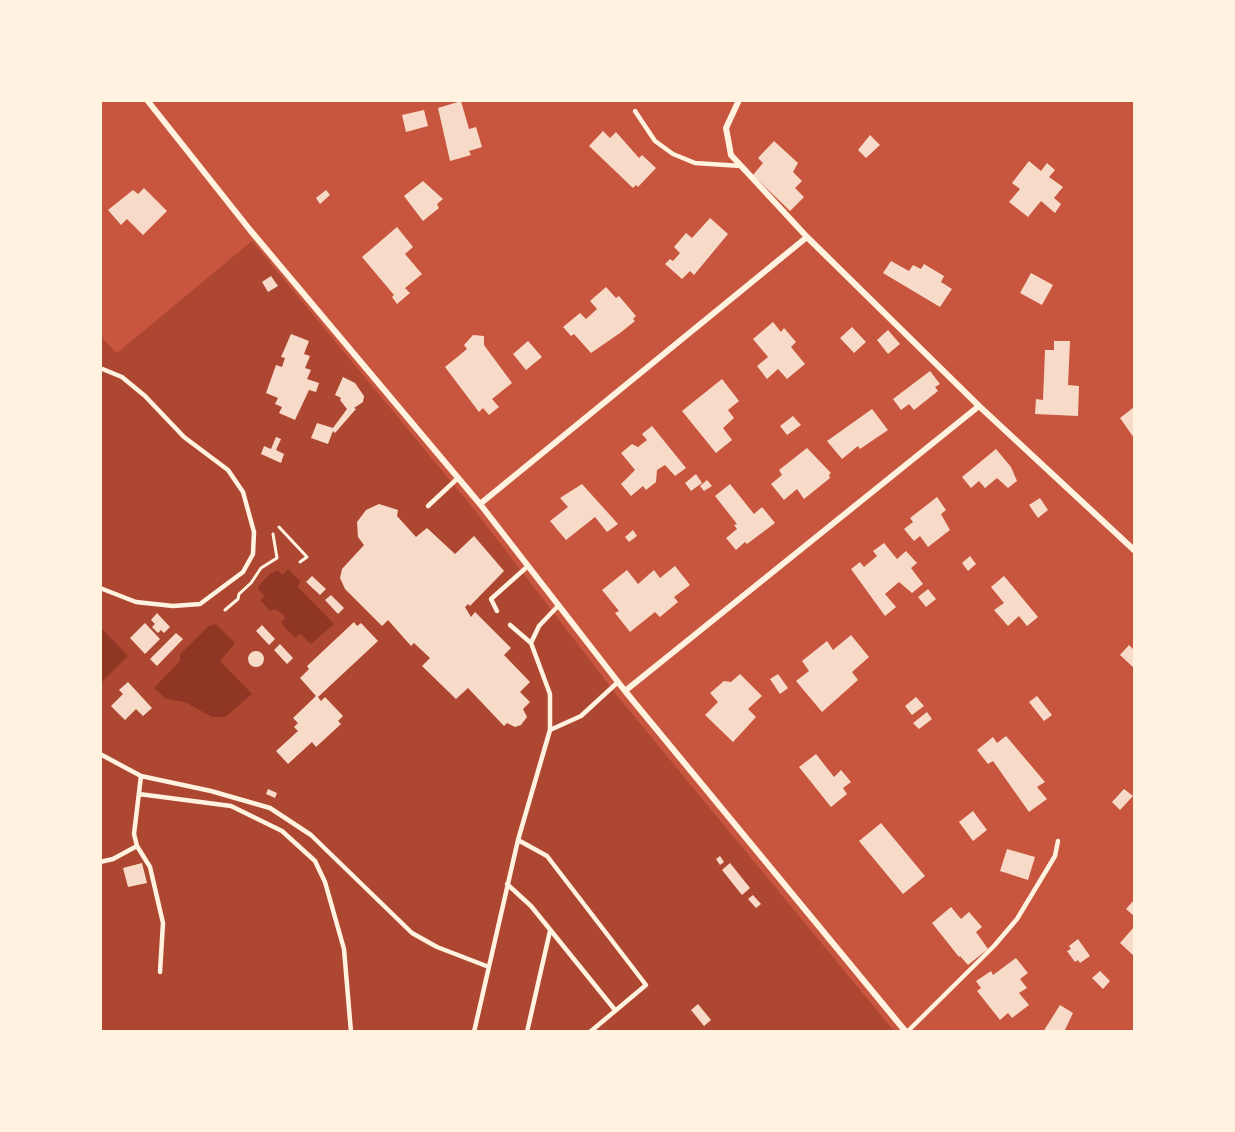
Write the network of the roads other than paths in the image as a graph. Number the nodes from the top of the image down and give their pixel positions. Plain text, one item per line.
1 (147, 100) edge
2 (739, 100) edge
3 (635, 111) dead end
4 (741, 166) junction
5 (807, 237) junction
6 (100, 368) edge
7 (979, 406) junction
8 (458, 478) junction
9 (480, 504) junction
10 (428, 506) dead end
11 (1134, 550) edge
12 (528, 566) junction
13 (100, 588) edge
14 (558, 606) junction
15 (497, 611) dead end
16 (510, 625) dead end
17 (531, 643) junction
18 (618, 682) junction
19 (625, 691) junction
20 (550, 730) junction
21 (100, 754) edge
22 (141, 776) junction
23 (139, 794) junction
24 (518, 840) junction
25 (1058, 841) dead end
26 (137, 846) junction
27 (100, 862) edge
28 (507, 884) junction
29 (550, 931) junction
30 (489, 967) junction
31 (159, 972) dead end
32 (615, 1010) junction
33 (351, 1032) edge
34 (474, 1032) edge
35 (527, 1032) edge
36 (590, 1032) edge
37 (906, 1032) edge

1 - 8 street
2 - 4 street
3 - 4 lane
4 - 5 street
5 - 7 street
5 - 9 street
6 - 13 lane
7 - 11 street
7 - 19 street
8 - 9 street
8 - 10 lane
9 - 12 street
12 - 14 street
12 - 15 lane
14 - 17 lane
14 - 18 street
16 - 17 lane
17 - 20 lane
18 - 19 street
18 - 20 lane
19 - 37 street
20 - 24 lane
21 - 22 lane
22 - 23 lane
22 - 30 lane
23 - 26 lane
23 - 33 lane
24 - 28 lane
24 - 32 lane
25 - 37 lane
26 - 27 lane
26 - 31 lane
28 - 29 lane
28 - 30 lane
29 - 32 lane
29 - 35 lane
30 - 34 lane
32 - 36 lane

